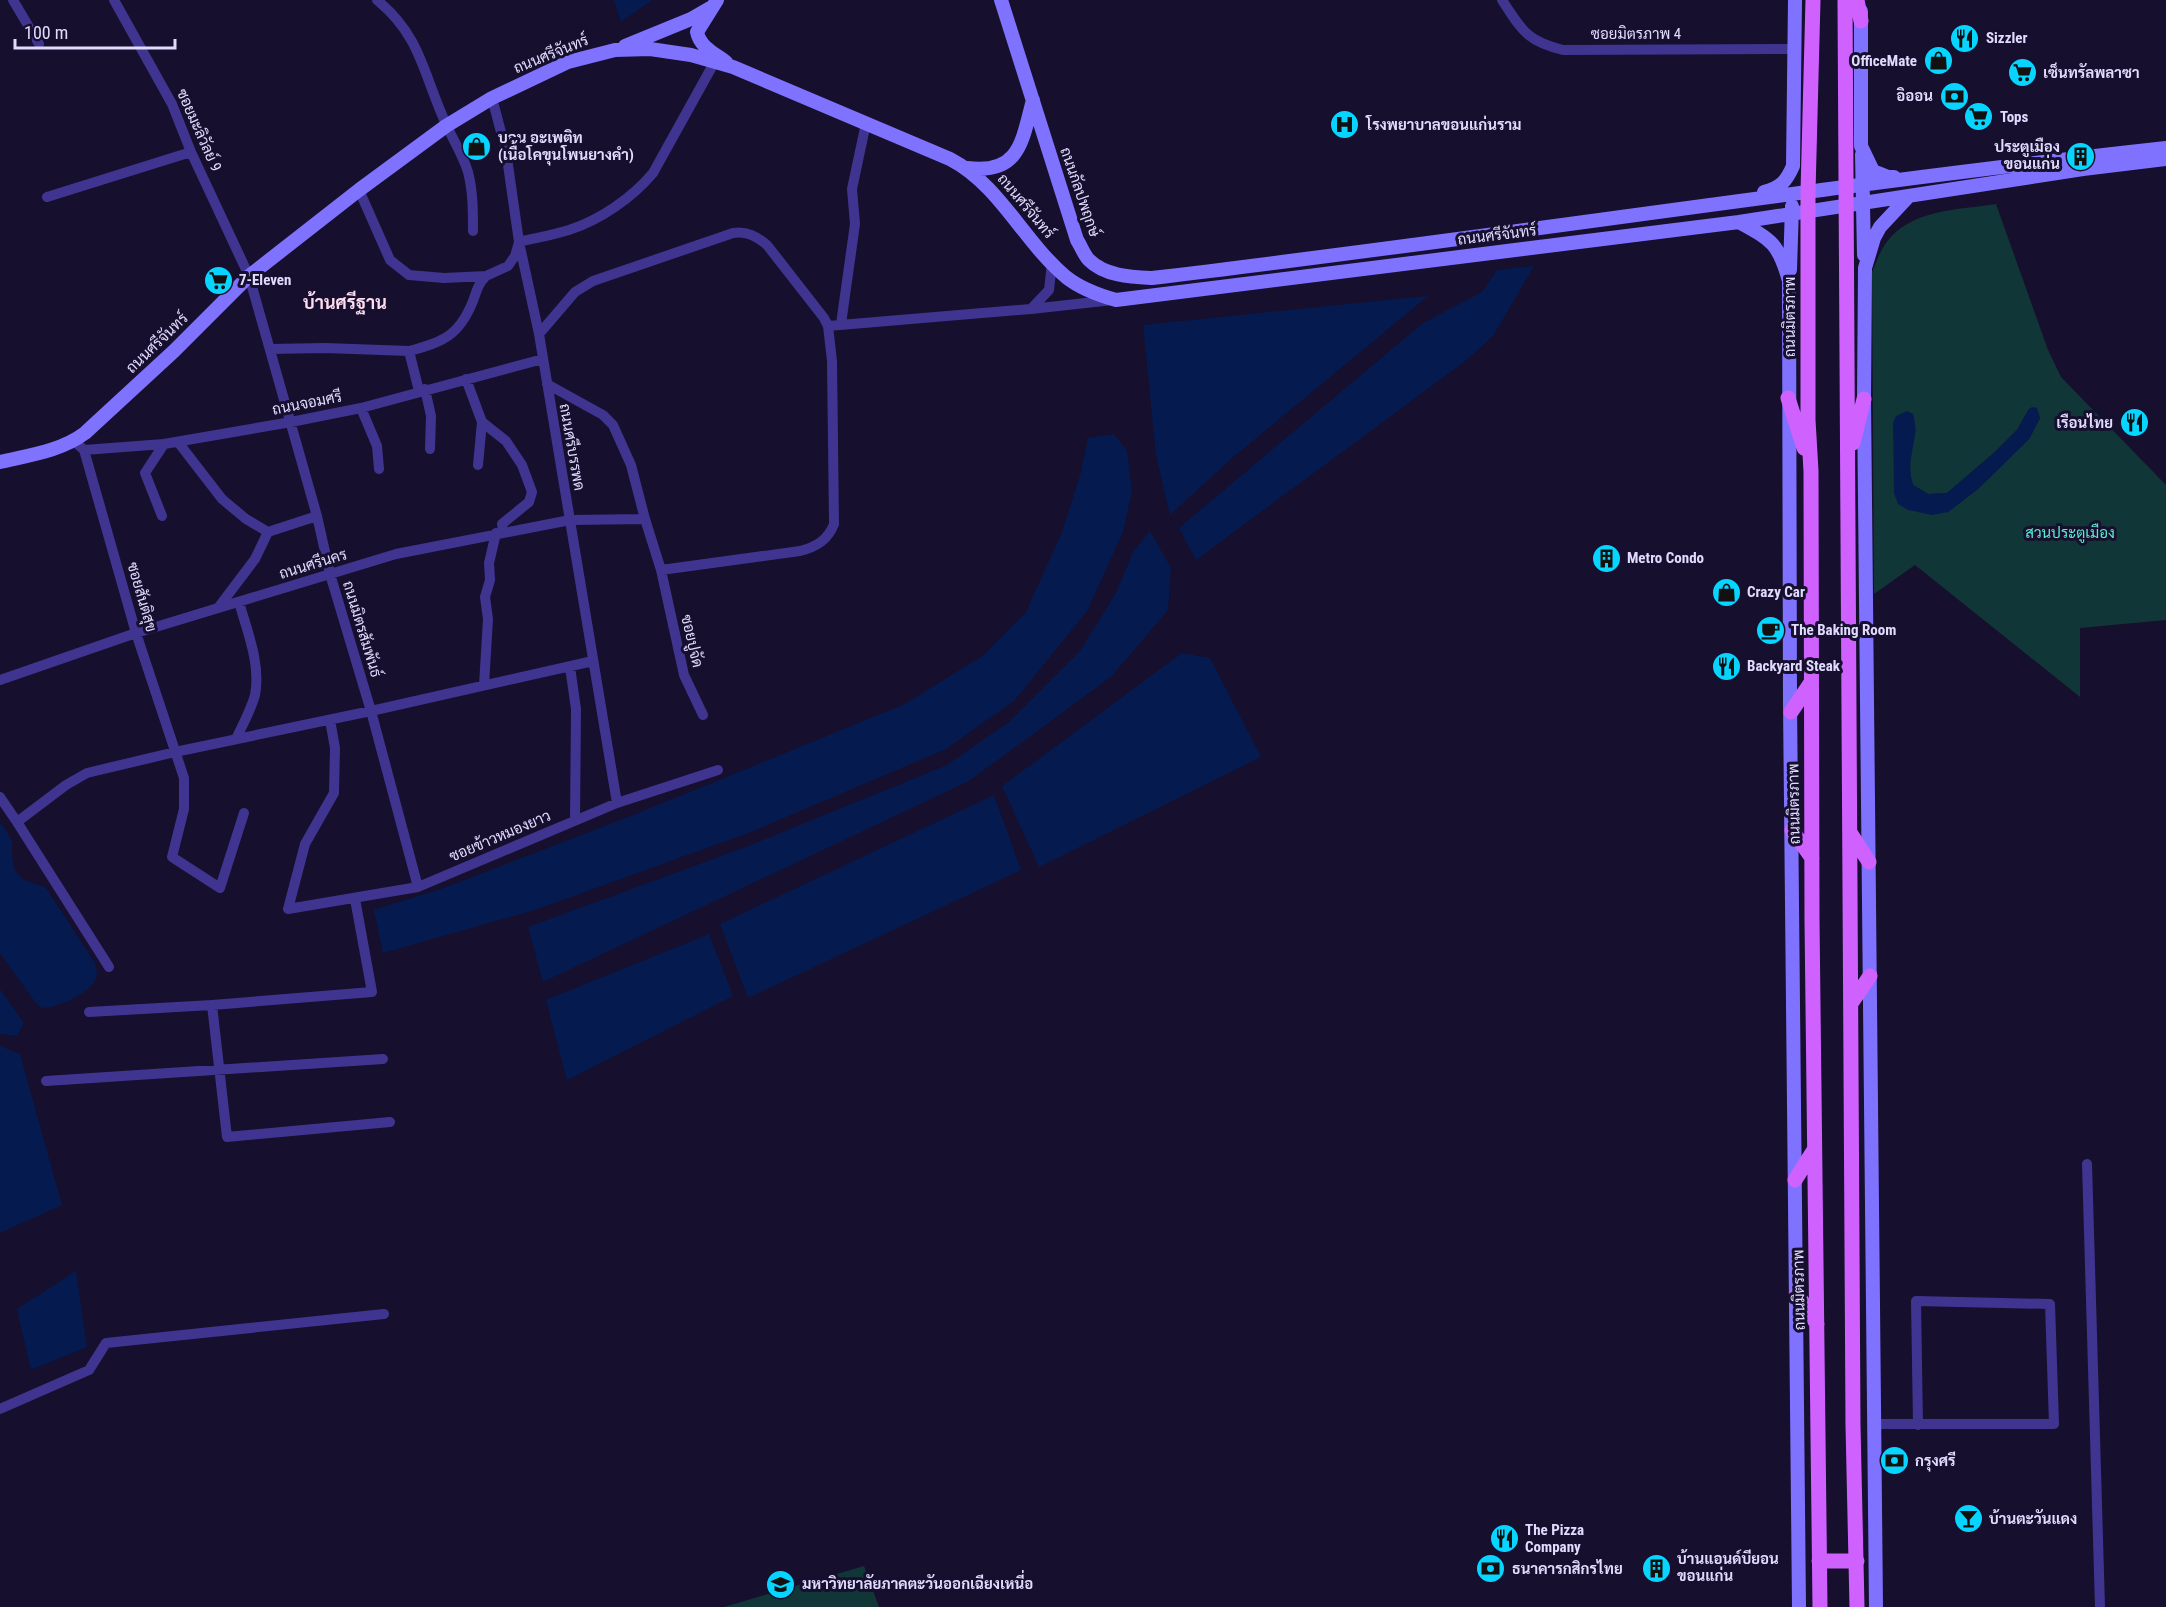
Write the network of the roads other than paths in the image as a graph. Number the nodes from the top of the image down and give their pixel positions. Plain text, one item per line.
1 (13, 0) edge
2 (114, 0) edge
3 (376, 0) edge
4 (1001, 0) edge
5 (1502, 0) edge
6 (1795, 0) edge
7 (1808, 0) edge
8 (1814, 0) edge
9 (1845, 0) edge
10 (1859, 0) edge
11 (713, 4) edge
12 (1812, 20) junction
13 (1861, 21) joint
14 (39, 44) dead end
15 (1793, 49) junction
16 (615, 50) junction
17 (714, 63) junction
18 (733, 67) junction
19 (492, 98) junction
20 (1033, 100) junction
21 (866, 123) junction
22 (446, 126) junction
23 (1861, 146) junction
24 (2166, 148) edge
25 (191, 152) junction
26 (2166, 159) edge
27 (1793, 166) junction
28 (967, 168) junction
29 (1910, 178) junction
30 (1863, 186) junction
31 (1846, 188) junction
32 (359, 190) junction
33 (1808, 192) junction
34 (1792, 193) junction
35 (1908, 197) junction
36 (47, 198) dead end
37 (1740, 199) junction
38 (1863, 204) junction
39 (1846, 207) junction
40 (1808, 210) junction
41 (1792, 213) junction
42 (1738, 222) junction
43 (473, 231) dead end
44 (519, 242) junction
45 (1052, 263) junction
46 (1865, 268) junction
47 (1120, 275) joint
48 (249, 276) junction
49 (486, 276) junction
50 (1790, 281) junction
51 (1116, 300) junction
52 (1031, 309) junction
53 (841, 324) junction
54 (828, 326) junction
55 (539, 334) junction
56 (270, 349) junction
57 (409, 351) junction
58 (543, 359) junction
59 (466, 379) junction
60 (547, 384) junction
61 (422, 390) junction
62 (1788, 398) junction
63 (1864, 399) junction
64 (361, 408) junction
65 (291, 422) junction
66 (482, 422) junction
67 (178, 442) junction
68 (164, 444) junction
69 (79, 446) junction
70 (430, 449) dead end
71 (0, 462) edge
72 (478, 465) dead end
73 (1848, 465) junction
74 (379, 469) dead end
75 (1811, 471) junction
76 (162, 516) dead end
77 (317, 516) junction
78 (645, 519) junction
79 (570, 520) junction
80 (268, 532) junction
81 (500, 533) junction
82 (661, 570) junction
83 (330, 574) junction
84 (239, 602) junction
85 (218, 608) junction
86 (136, 633) junction
87 (593, 661) junction
88 (570, 667) junction
89 (0, 680) edge
90 (1810, 684) junction
91 (484, 685) junction
92 (371, 711) junction
93 (1791, 712) junction
94 (703, 716) dead end
95 (330, 720) junction
96 (236, 739) junction
97 (175, 752) junction
98 (718, 770) dead end
99 (0, 796) edge
100 (617, 803) junction
101 (244, 813) dead end
102 (576, 820) junction
103 (16, 822) junction
104 (1792, 830) junction
105 (1851, 834) junction
106 (1812, 858) junction
107 (1869, 862) junction
108 (418, 887) junction
109 (355, 899) junction
110 (109, 967) dead end
111 (1870, 976) junction
112 (1852, 1002) junction
113 (212, 1005) junction
114 (89, 1012) dead end
115 (383, 1059) dead end
116 (220, 1070) junction
117 (46, 1081) dead end
118 (390, 1122) dead end
119 (1815, 1149) junction
120 (2087, 1164) dead end
121 (1796, 1180) junction
122 (1797, 1294) junction
123 (384, 1314) dead end
124 (1817, 1324) junction
125 (0, 1409) edge
126 (1874, 1424) junction
127 (1918, 1425) junction
128 (1819, 1561) junction
129 (1857, 1561) junction
130 (2100, 1605) edge
131 (1799, 1607) edge
132 (1820, 1607) edge
133 (1857, 1607) edge
134 (1876, 1607) edge

1 - 14 street
2 - 25 street, ซอยมะลิวัลย์ 9
3 - 22 street
4 - 20 main road, ถนนกัลปพฤกษ์
5 - 15 street, ซอยมิตรภาพ 4
6 - 15 main road
7 - 12 main road
8 - 12 main road, ถนนมิตรภาพ
9 - 31 main road
10 - 13 main road
11 - 16 main road
11 - 18 main road
12 - 33 main road, ถนนมิตรภาพ
13 - 23 main road
15 - 27 main road, ถนนมิตรภาพ
16 - 17 main road, ถนนศรีจันทร์
16 - 19 main road, ถนนศรีจันทร์
17 - 18 main road, ถนนศรีจันทร์
17 - 44 street
18 - 21 main road, ถนนศรีจันทร์
19 - 22 main road, ถนนศรีจันทร์
19 - 44 street, ถนนศรีบรรพด
20 - 28 main road
20 - 47 main road, ถนนกัลปพฤกษ์
21 - 28 main road, ถนนศรีจันทร์
21 - 53 street
22 - 32 main road, ถนนศรีจันทร์
22 - 43 street
23 - 29 main road
23 - 30 main road
24 - 29 main road, ถนนศรีจันทร์
25 - 36 street
25 - 48 street, ซอยมะลิวัลย์ 9
26 - 35 main road, ถนนศรีจันทร์
27 - 34 main road, ถนนมิตรภาพ
27 - 37 main road
28 - 45 main road, ถนนศรีจันทร์
29 - 30 main road, ถนนศรีจันทร์
30 - 31 main road, ถนนศรีจันทร์
30 - 38 main road
31 - 33 main road, ถนนศรีจันทร์
31 - 39 main road
32 - 48 main road, ถนนศรีจันทร์
32 - 49 street
33 - 34 main road, ถนนศรีจันทร์
33 - 40 main road, ถนนมิตรภาพ
34 - 37 main road, ถนนศรีจันทร์
34 - 41 main road, ถนนมิตรภาพ
35 - 38 main road, ถนนศรีจันทร์
35 - 46 main road
37 - 47 main road, ถนนศรีจันทร์
38 - 39 main road, ถนนศรีจันทร์
38 - 46 main road
39 - 40 main road, ถนนศรีจันทร์
39 - 73 main road
40 - 41 main road, ถนนศรีจันทร์
40 - 75 main road, ถนนมิตรภาพ
41 - 42 main road, ถนนศรีจันทร์
41 - 50 main road, ถนนมิตรภาพ
42 - 50 main road
42 - 51 main road, ถนนศรีจันทร์
44 - 49 street
44 - 55 street, ถนนศรีบรรพด
45 - 51 main road, ถนนศรีจันทร์
45 - 52 street
46 - 63 main road
48 - 56 street, ถนนมิตรสัมพันธ์
48 - 69 main road, ถนนศรีจันทร์
49 - 57 street
50 - 62 main road, ถนนมิตรภาพ
51 - 52 street
52 - 53 street
53 - 54 street
54 - 55 street
54 - 82 street
55 - 58 street, ถนนศรีบรรพด
56 - 57 street
56 - 65 street, ถนนมิตรสัมพันธ์
57 - 61 street
58 - 59 street, ถนนจอมศรี
58 - 60 street, ถนนศรีบรรพด
59 - 61 street, ถนนจอมศรี
59 - 66 street
60 - 78 street, ซอยปูจัด
60 - 79 street, ถนนศรีบรรพด
61 - 64 street, ถนนจอมศรี
61 - 70 street
62 - 75 main road
62 - 93 main road, ถนนมิตรภาพ
63 - 73 main road
63 - 107 main road
64 - 65 street, ถนนจอมศรี
64 - 74 street
65 - 67 street, ถนนจอมศรี
65 - 77 street, ถนนมิตรสัมพันธ์
66 - 72 street
66 - 81 street
67 - 68 street, ถนนจอมศรี
67 - 80 street
68 - 69 street, ถนนจอมศรี
68 - 76 street
69 - 71 main road, ถนนศรีจันทร์
69 - 86 street, ซอยสันติสุข
73 - 105 main road
75 - 90 main road, ถนนมิตรภาพ
77 - 80 street
77 - 83 street, ถนนมิตรสัมพันธ์
78 - 79 street, ถนนศรีนคร
78 - 82 street, ซอยปูจัด
79 - 81 street, ถนนศรีนคร
79 - 87 street, ถนนศรีบรรพด
80 - 85 street
81 - 83 street, ถนนศรีนคร
81 - 91 street
82 - 94 street, ซอยปูจัด
83 - 84 street, ถนนศรีนคร
83 - 92 street, ถนนมิตรสัมพันธ์
84 - 85 street, ถนนศรีนคร
84 - 96 street
85 - 86 street, ถนนศรีนคร
86 - 89 street, ถนนศรีนคร
86 - 97 street, ซอยสันติสุข
87 - 88 street
87 - 100 street, ถนนศรีบรรพด
88 - 91 street
88 - 102 street
90 - 93 main road
90 - 106 main road, ถนนมิตรภาพ
91 - 92 street
92 - 95 street
92 - 108 street, ถนนมิตรสัมพันธ์
93 - 104 main road, ถนนมิตรภาพ
95 - 96 street
95 - 109 street, ซอยข้าวหมองยาว
96 - 97 street
97 - 101 street, ซอยสันติสุข
97 - 103 street
98 - 100 street, ซอยข้าวหมองยาว
99 - 103 street
100 - 102 street, ซอยข้าวหมองยาว
102 - 108 street, ซอยข้าวหมองยาว
103 - 110 street
104 - 106 main road
104 - 121 main road, ถนนมิตรภาพ
105 - 107 main road
105 - 112 main road
106 - 119 main road, ถนนมิตรภาพ
107 - 111 main road
108 - 109 street, ซอยข้าวหมองยาว
109 - 113 street
111 - 112 main road
111 - 126 main road
112 - 129 main road
113 - 114 street
113 - 116 street
115 - 116 street
116 - 117 street
116 - 118 street
119 - 121 main road
119 - 124 main road, ถนนมิตรภาพ
120 - 130 street
121 - 122 main road, ถนนมิตรภาพ
122 - 124 main road
122 - 131 main road, ถนนมิตรภาพ
123 - 125 street
124 - 128 main road, ถนนมิตรภาพ
126 - 127 street
126 - 134 main road
127 - 127 street
128 - 129 main road
128 - 132 main road, ถนนมิตรภาพ
129 - 133 main road

